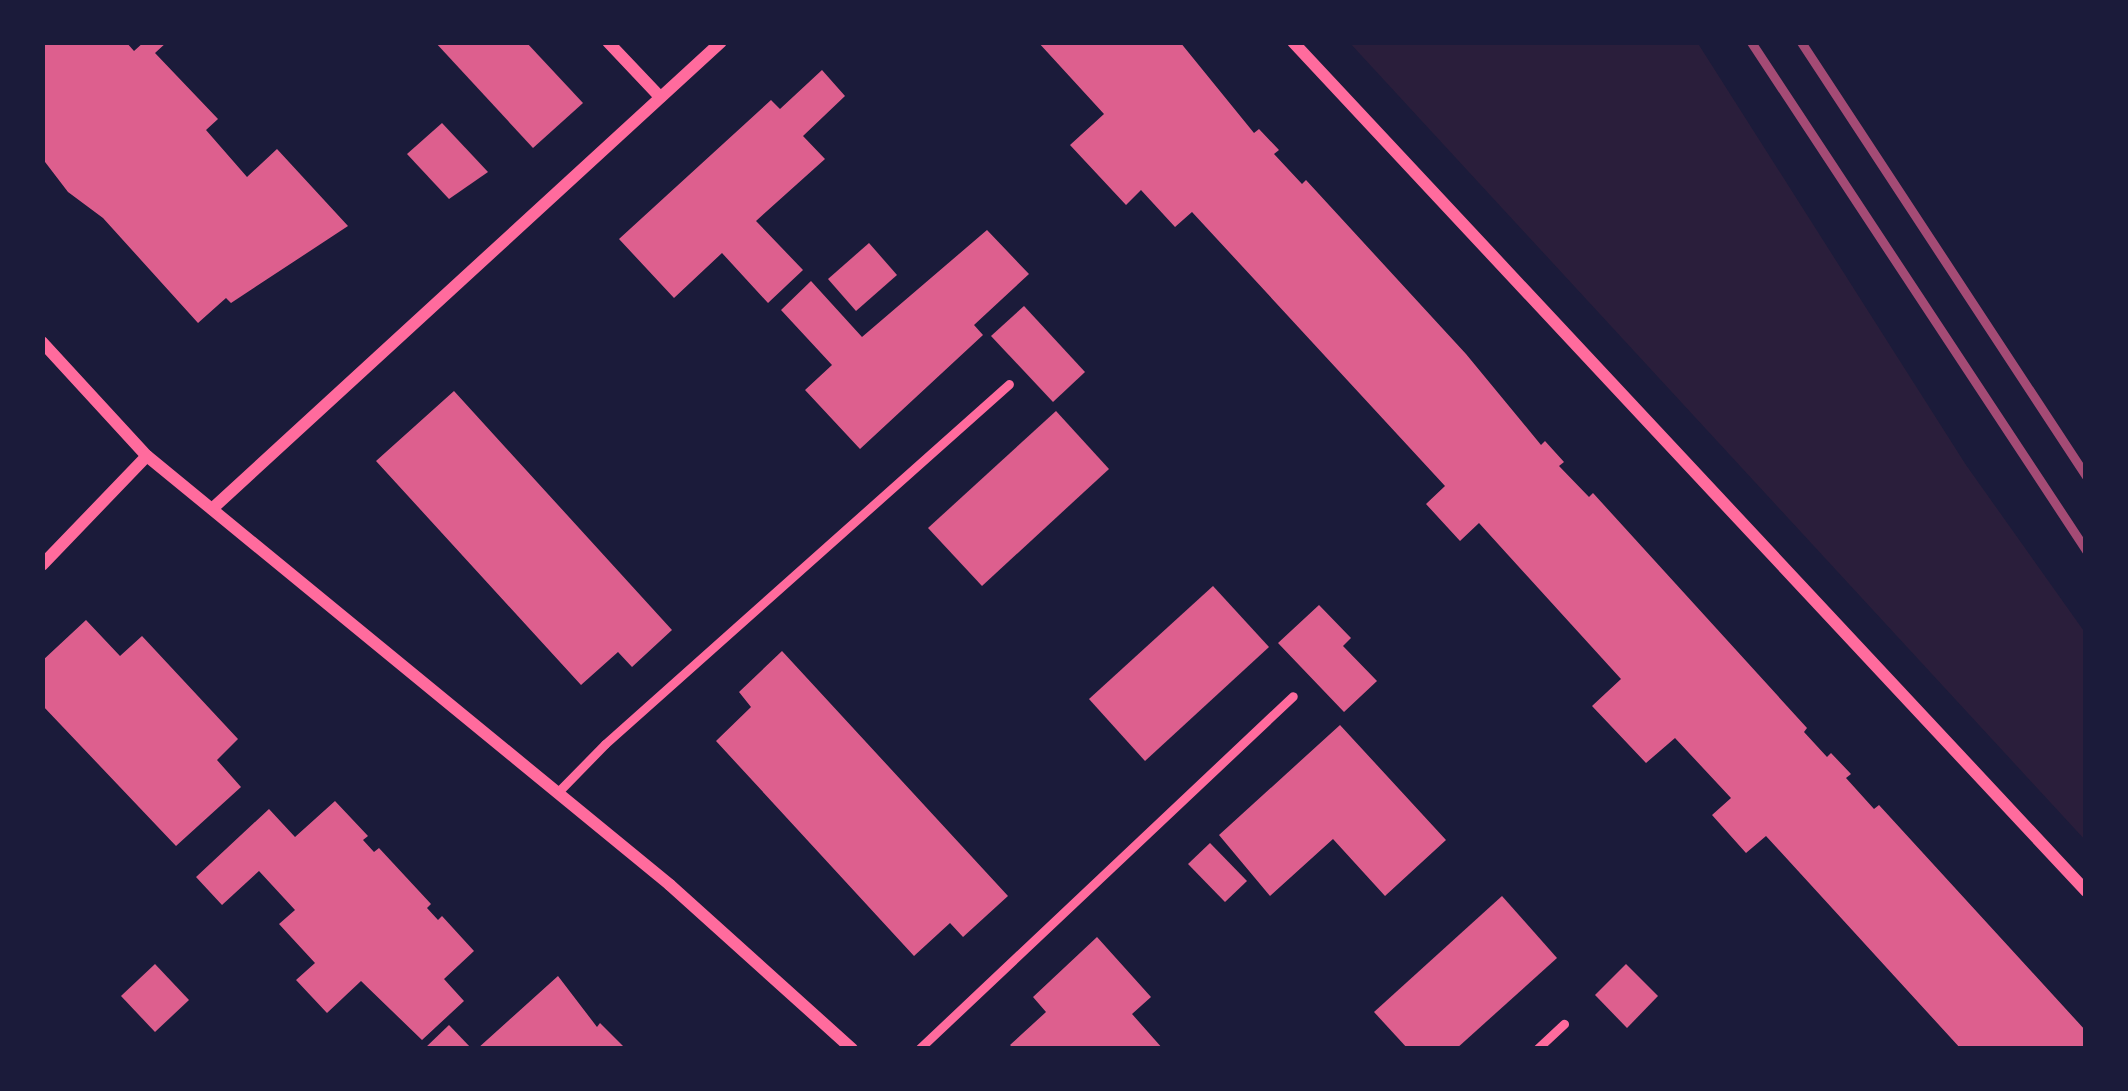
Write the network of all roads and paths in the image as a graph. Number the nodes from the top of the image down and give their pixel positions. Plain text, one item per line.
1 (608, 42) edge
2 (722, 42) edge
3 (1293, 42) edge
4 (660, 97) junction
5 (42, 342) edge
6 (1009, 384) dead end
7 (147, 456) junction
8 (212, 509) junction
9 (42, 566) edge
10 (1293, 696) dead end
11 (558, 792) junction
12 (2086, 891) edge
13 (1564, 1024) dead end
14 (852, 1049) edge
15 (919, 1049) edge
16 (1537, 1049) edge

1 - 4 street
2 - 4 street
3 - 12 street
4 - 8 street
5 - 7 street
6 - 11 lane
7 - 8 street
7 - 9 street
8 - 11 street
10 - 15 lane
11 - 14 street
13 - 16 lane

